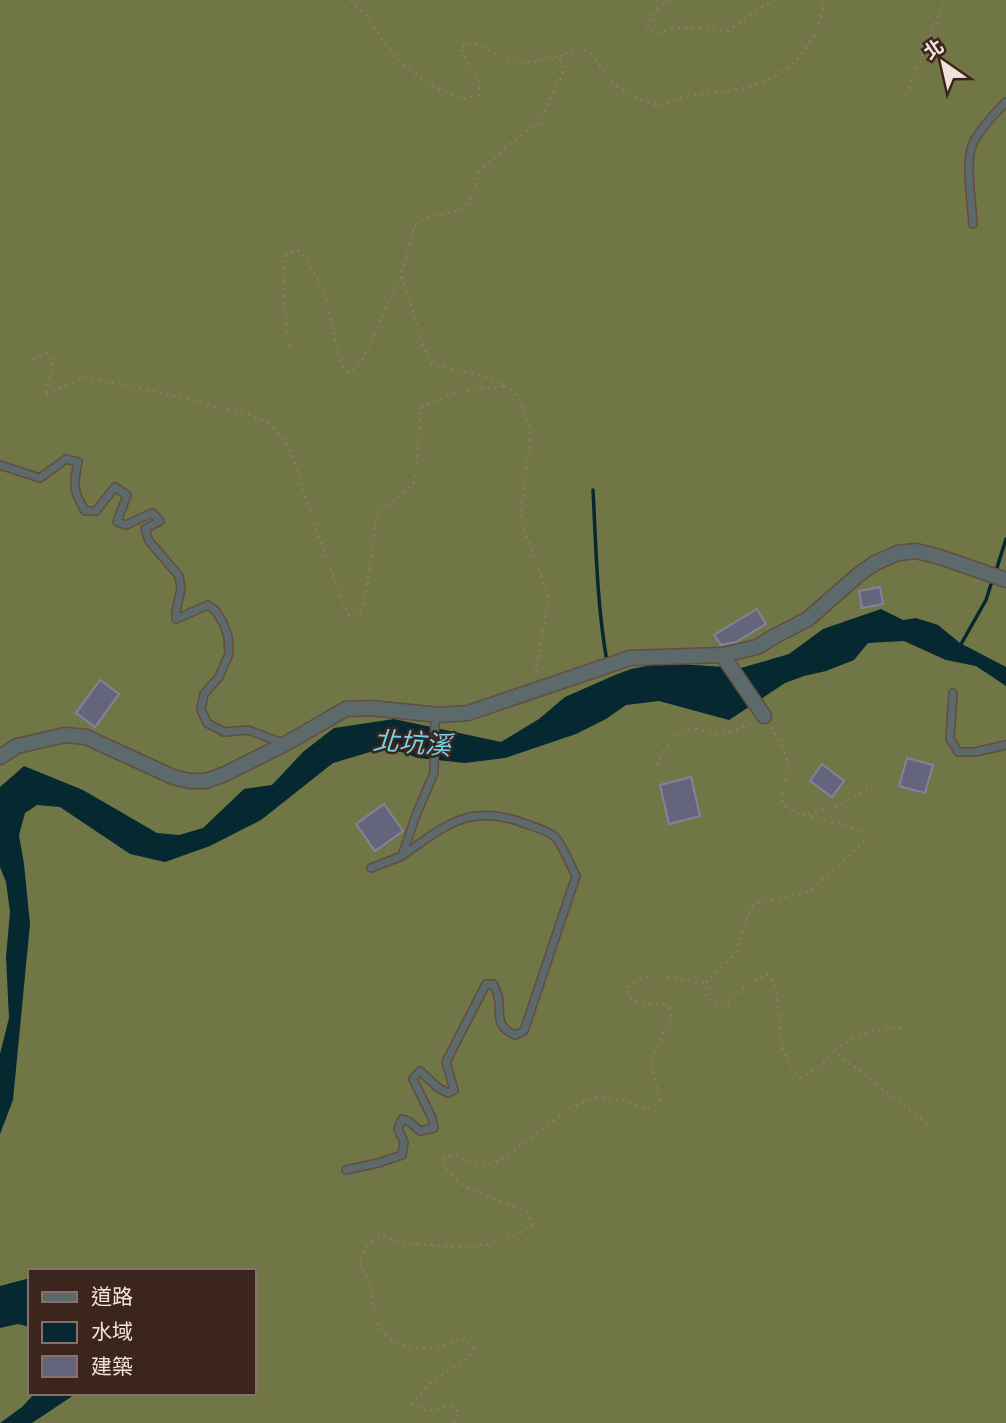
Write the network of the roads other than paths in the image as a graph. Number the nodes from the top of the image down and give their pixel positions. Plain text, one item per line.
1 (1006, 102) edge
2 (973, 224) dead end
3 (0, 465) edge
4 (1004, 580) edge
5 (723, 656) dead end
6 (953, 693) dead end
7 (435, 716) junction
8 (764, 716) road end
9 (285, 744) junction
10 (1006, 746) edge
11 (0, 757) edge
12 (402, 856) junction
13 (371, 868) dead end
14 (346, 1170) dead end

1 - 2 lane
3 - 9 lane
4 - 7 street
5 - 8 street
6 - 10 lane
7 - 9 street
7 - 12 lane
9 - 11 street
12 - 13 lane
12 - 14 lane

